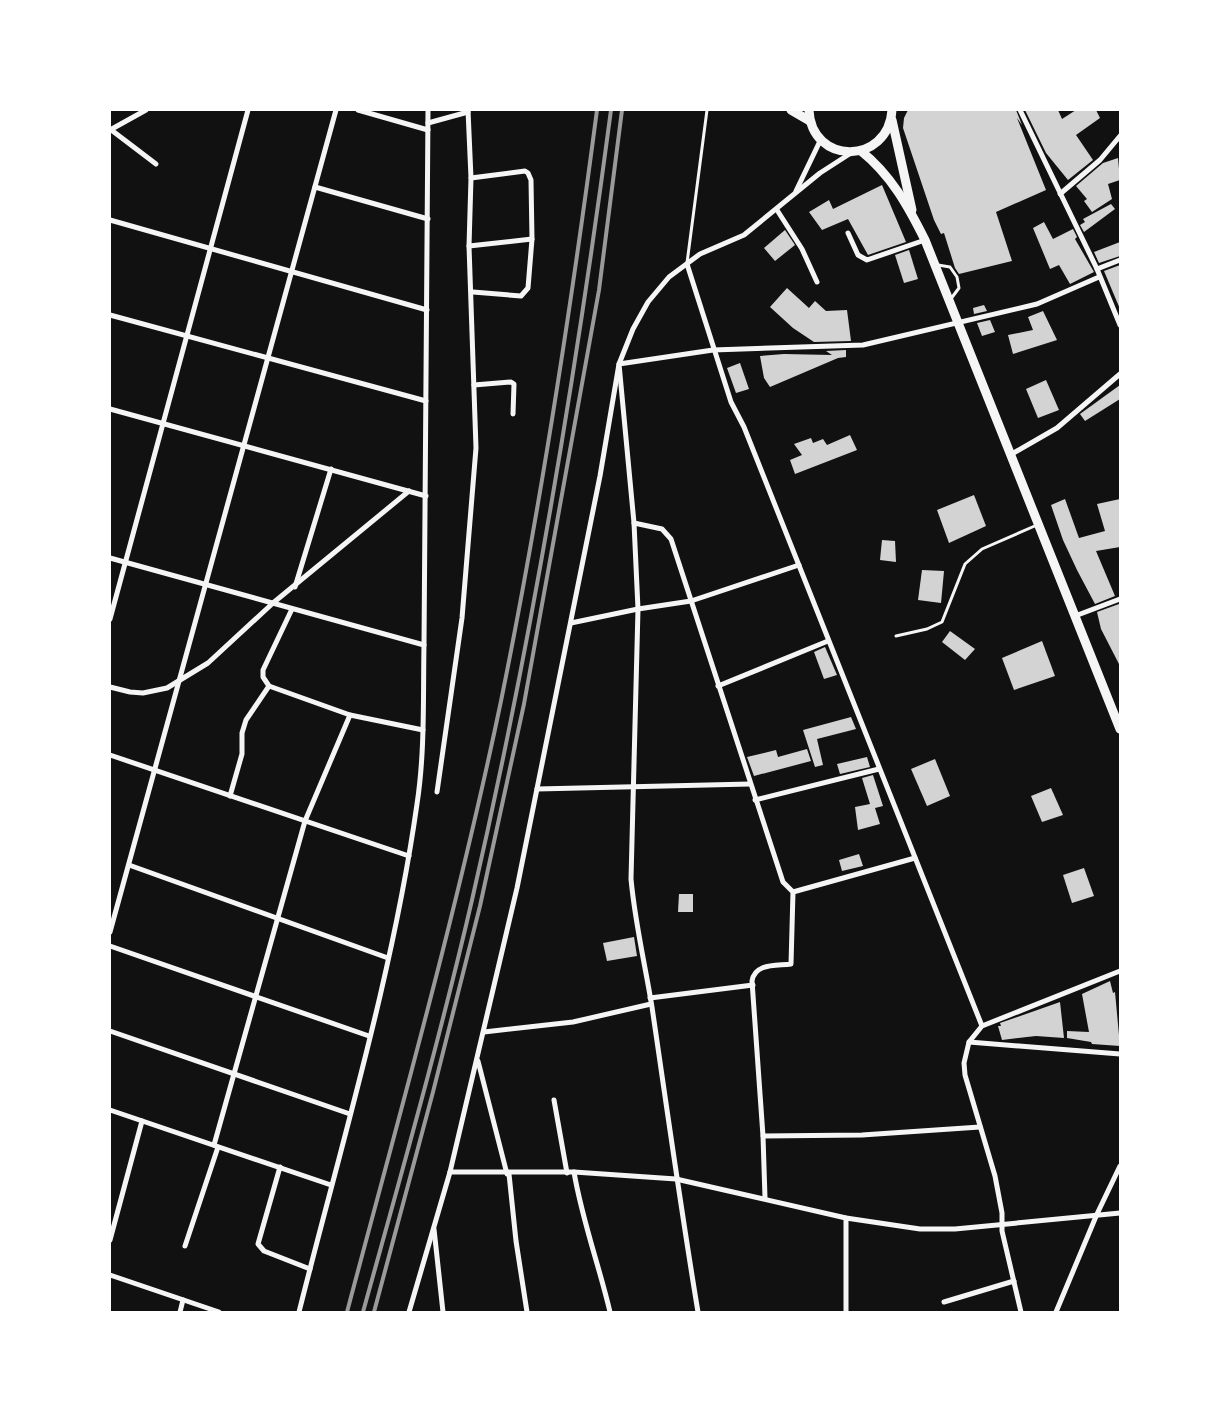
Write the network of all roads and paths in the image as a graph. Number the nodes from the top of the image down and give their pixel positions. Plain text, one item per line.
1 (146, 110) edge
2 (248, 110) edge
3 (336, 110) edge
4 (358, 110) edge
5 (428, 110) edge
6 (707, 110) edge
7 (791, 110) edge
8 (809, 110) edge
9 (1020, 110) edge
10 (468, 111) edge
11 (892, 114) edge
12 (810, 121) junction
13 (428, 123) junction
14 (110, 129) edge
15 (428, 130) junction
16 (1120, 136) edge
17 (821, 139) junction
18 (857, 151) junction
19 (156, 164) dead end
20 (470, 178) junction
21 (315, 187) junction
22 (795, 194) junction
23 (1060, 194) junction
24 (777, 210) junction
25 (428, 219) junction
26 (110, 220) edge
27 (914, 220) junction
28 (848, 233) dead end
29 (532, 240) junction
30 (925, 240) junction
31 (469, 246) junction
32 (211, 249) junction
33 (1120, 260) edge
34 (687, 264) junction
35 (935, 265) junction
36 (1097, 269) junction
37 (292, 272) junction
38 (1099, 277) junction
39 (817, 282) dead end
40 (472, 292) junction
41 (949, 301) junction
42 (427, 310) junction
43 (110, 315) edge
44 (958, 324) junction
45 (1120, 325) edge
46 (187, 336) junction
47 (713, 350) junction
48 (268, 358) junction
49 (619, 364) junction
50 (1120, 374) edge
51 (474, 385) junction
52 (426, 401) junction
53 (110, 408) edge
54 (513, 414) dead end
55 (163, 423) junction
56 (244, 445) junction
57 (1010, 455) junction
58 (331, 469) junction
59 (409, 491) junction
60 (426, 496) junction
61 (634, 523) junction
62 (1038, 525) junction
63 (110, 558) edge
64 (125, 563) junction
65 (798, 566) junction
66 (206, 585) junction
67 (295, 587) junction
68 (1120, 598) edge
69 (691, 601) junction
70 (273, 603) junction
71 (292, 609) junction
72 (638, 609) junction
73 (1075, 616) junction
74 (110, 619) edge
75 (571, 624) junction
76 (896, 636) dead end
77 (828, 641) junction
78 (424, 645) junction
79 (179, 680) junction
80 (269, 686) junction
81 (718, 686) junction
82 (110, 687) edge
83 (350, 715) junction
84 (1120, 726) edge
85 (423, 730) junction
86 (110, 755) edge
87 (879, 769) junction
88 (154, 770) junction
89 (750, 784) junction
90 (633, 787) junction
91 (537, 790) junction
92 (437, 792) dead end
93 (230, 796) junction
94 (755, 800) junction
95 (305, 821) junction
96 (409, 856) junction
97 (915, 858) junction
98 (129, 865) junction
99 (793, 892) junction
100 (278, 917) junction
101 (110, 932) edge
102 (110, 946) edge
103 (388, 958) junction
104 (1120, 971) edge
105 (753, 985) junction
106 (256, 996) junction
107 (651, 1001) junction
108 (982, 1026) junction
109 (110, 1031) edge
110 (484, 1032) junction
111 (369, 1036) junction
112 (969, 1042) junction
113 (1120, 1054) edge
114 (478, 1058) junction
115 (234, 1074) junction
116 (554, 1100) dead end
117 (110, 1110) edge
118 (350, 1114) junction
119 (142, 1121) junction
120 (980, 1127) junction
121 (763, 1136) junction
122 (216, 1146) junction
123 (1120, 1166) edge
124 (280, 1168) junction
125 (450, 1172) junction
126 (574, 1172) junction
127 (567, 1173) junction
128 (508, 1174) junction
129 (676, 1179) junction
130 (331, 1185) junction
131 (765, 1198) junction
132 (1120, 1213) edge
133 (1097, 1214) junction
134 (846, 1218) junction
135 (1002, 1223) junction
136 (434, 1224) junction
137 (110, 1240) edge
138 (184, 1246) dead end
139 (310, 1269) junction
140 (110, 1274) edge
141 (1014, 1281) junction
142 (183, 1300) junction
143 (944, 1302) dead end
144 (180, 1312) edge
145 (219, 1312) edge
146 (300, 1312) edge
147 (409, 1312) edge
148 (443, 1312) edge
149 (527, 1312) edge
150 (610, 1312) edge
151 (698, 1312) edge
152 (846, 1312) edge
153 (1021, 1312) edge
154 (1056, 1312) edge

1 - 14 street
2 - 32 street
3 - 21 street
4 - 15 street
5 - 13 street
6 - 34 lane
7 - 12 main road
8 - 12 main road
9 - 23 street
10 - 13 street
10 - 20 street
11 - 18 main road
11 - 27 main road
12 - 17 main road
13 - 15 street
14 - 19 street
15 - 25 street
16 - 23 street
17 - 18 main road
17 - 22 street
18 - 22 street
18 - 27 main road
20 - 29 street
20 - 31 street
21 - 25 street
21 - 37 street
22 - 24 street
23 - 36 street
24 - 34 street
24 - 39 street
25 - 42 street
26 - 32 street
27 - 30 main road
28 - 30 street
29 - 31 street
29 - 40 street
30 - 35 main road
31 - 40 street
32 - 37 street
32 - 46 street
33 - 36 street
34 - 47 street
34 - 49 street
35 - 41 main road
35 - 41 lane
36 - 38 street
37 - 42 street
37 - 48 street
38 - 44 street
38 - 45 street
40 - 51 street
41 - 44 main road
42 - 52 street
43 - 46 street
44 - 47 street
44 - 57 main road
46 - 48 street
46 - 55 street
47 - 49 street
47 - 65 street
48 - 52 street
48 - 56 street
49 - 61 street
49 - 75 street
50 - 57 street
51 - 54 street
51 - 92 street
52 - 60 street
53 - 55 street
55 - 56 street
55 - 64 street
56 - 58 street
56 - 66 street
57 - 62 main road
58 - 59 street
58 - 67 street
59 - 60 street
59 - 67 street
60 - 78 street
61 - 69 street
61 - 72 street
62 - 73 main road
62 - 76 lane
63 - 64 street
64 - 66 street
64 - 74 street
65 - 69 street
65 - 77 street
66 - 70 street
66 - 79 street
67 - 70 street
68 - 73 street
69 - 72 street
69 - 81 street
70 - 71 street
70 - 79 street
71 - 78 street
71 - 80 street
72 - 75 street
72 - 90 street
73 - 84 main road
75 - 91 street
77 - 81 street
77 - 87 street
78 - 85 street
79 - 82 street
79 - 88 street
80 - 83 street
80 - 93 street
81 - 89 street
83 - 85 street
83 - 95 street
85 - 96 street
86 - 88 street
87 - 94 street
87 - 97 street
88 - 93 street
88 - 98 street
89 - 90 street
89 - 94 street
90 - 91 street
90 - 107 street
91 - 110 street
93 - 95 street
94 - 99 street
95 - 96 street
95 - 100 street
96 - 103 street
97 - 99 street
97 - 108 street
98 - 100 street
98 - 101 street
99 - 105 street
100 - 103 street
100 - 106 street
102 - 106 street
103 - 111 street
104 - 108 street
105 - 107 street
105 - 121 street
106 - 111 street
106 - 115 street
107 - 110 street
107 - 129 street
108 - 112 street
109 - 115 street
110 - 114 street
111 - 118 street
112 - 113 street
112 - 120 street
114 - 125 street
114 - 128 street
115 - 118 street
115 - 122 street
116 - 127 street
117 - 119 street
118 - 130 street
119 - 122 street
119 - 137 street
120 - 121 street
120 - 135 street
121 - 131 street
122 - 124 street
122 - 138 street
123 - 133 street
124 - 130 street
124 - 139 street
125 - 128 street
125 - 136 street
126 - 127 street
126 - 129 street
126 - 150 street
127 - 128 street
128 - 149 street
129 - 131 street
129 - 151 street
130 - 139 street
131 - 134 street
132 - 133 street
133 - 135 street
133 - 154 street
134 - 135 street
134 - 152 street
135 - 141 street
136 - 147 street
136 - 148 street
139 - 146 street
140 - 142 street
141 - 143 street
141 - 153 street
142 - 144 street
142 - 145 street

